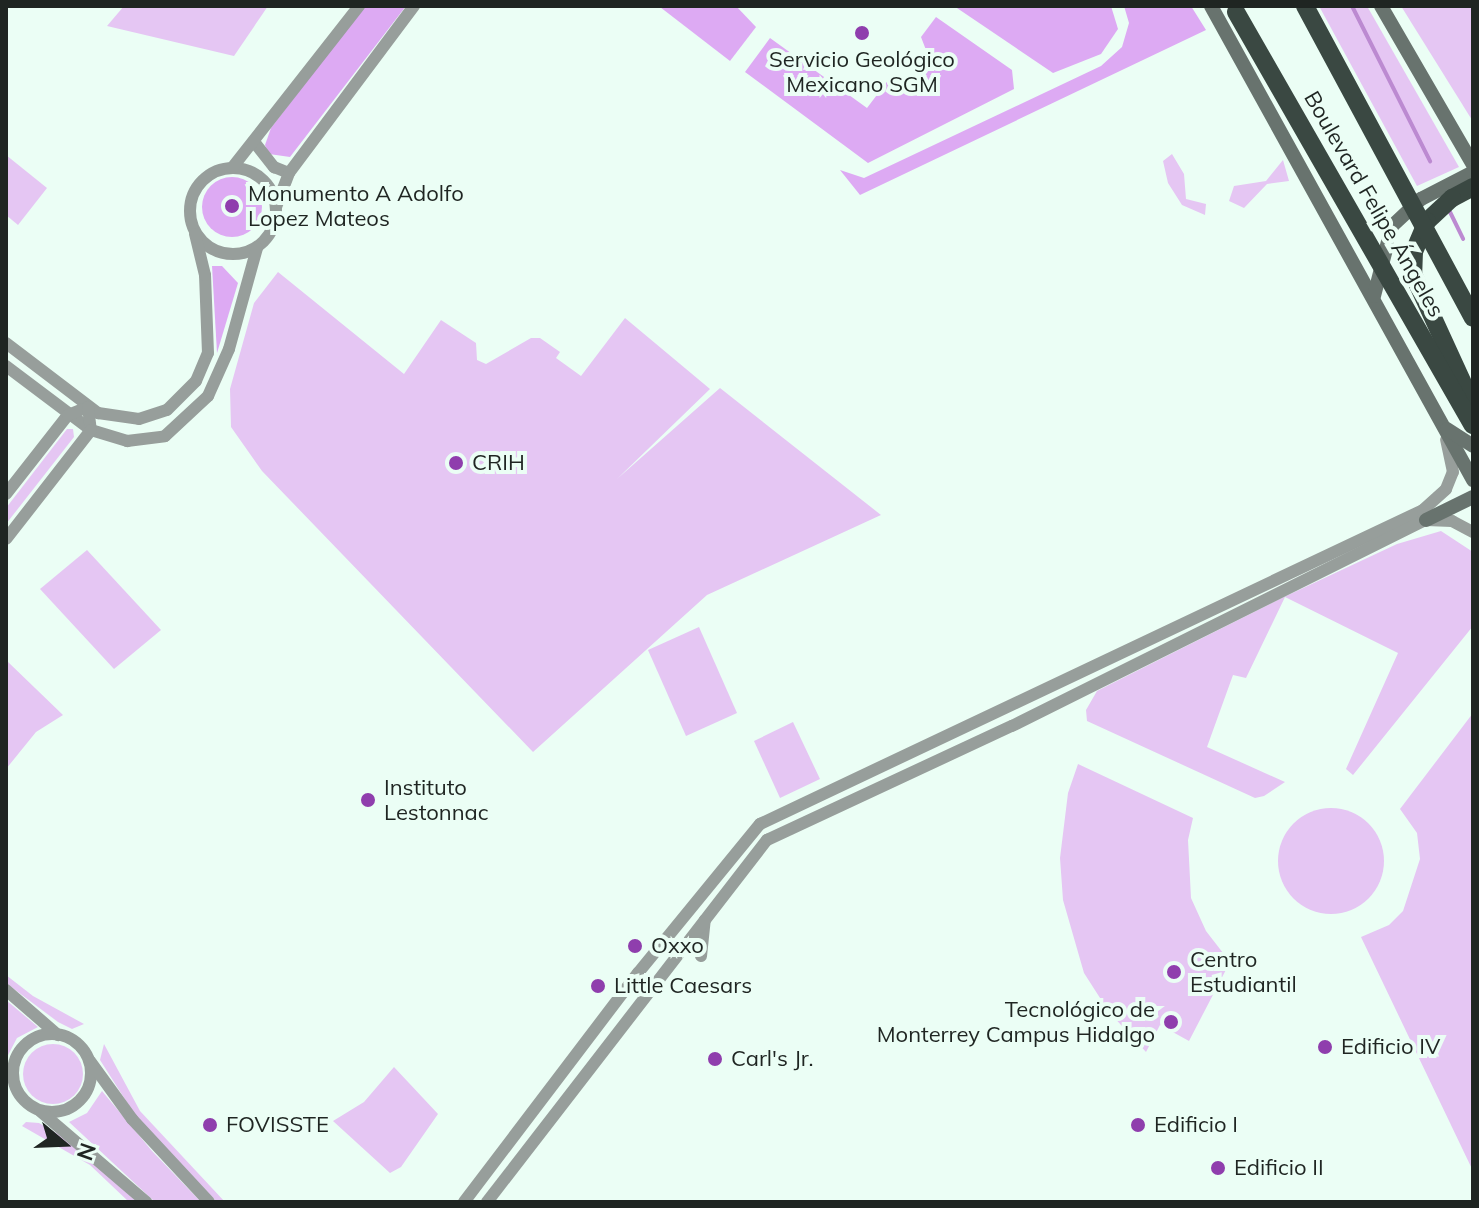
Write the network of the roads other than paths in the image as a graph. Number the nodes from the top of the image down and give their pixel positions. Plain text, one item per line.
1 (359, 6) edge
2 (414, 6) edge
3 (1211, 6) edge
4 (1232, 6) edge
5 (1305, 6) edge
6 (1381, 6) edge
7 (1457, 134) junction
8 (255, 143) junction
9 (1473, 148) edge
10 (1473, 165) edge
11 (232, 168) junction
12 (1473, 172) edge
13 (289, 173) junction
14 (1473, 187) edge
15 (276, 207) junction
16 (195, 234) junction
17 (257, 248) junction
18 (1374, 296) junction
19 (1473, 318) edge
20 (6, 343) edge
21 (6, 366) edge
22 (1473, 405) edge
23 (88, 407) junction
24 (1434, 407) junction
25 (68, 415) junction
26 (1473, 425) edge
27 (1446, 429) junction
28 (91, 430) junction
29 (1473, 446) edge
30 (1473, 480) edge
31 (6, 494) edge
32 (1473, 497) edge
33 (1426, 520) junction
34 (1473, 532) edge
35 (6, 539) edge
36 (1234, 599) junction
37 (1241, 614) junction
38 (1022, 699) junction
39 (1032, 716) junction
40 (705, 918) junction
41 (701, 956) dead end
42 (6, 990) edge
43 (58, 1035) junction
44 (87, 1056) junction
45 (6, 1072) edge
46 (14, 1085) junction
47 (40, 1111) junction
48 (146, 1202) edge
49 (209, 1202) edge
50 (464, 1202) edge
51 (487, 1202) edge

1 - 8 street
2 - 13 street
3 - 18 main road
4 - 26 highway, Boulevard Felipe Ángeles, bridge
5 - 19 highway, Boulevard Felipe Ángeles, bridge
6 - 7 main road
7 - 9 main road
7 - 10 main road
8 - 11 street
8 - 13 street
11 - 15 street
11 - 16 street
12 - 18 main road
13 - 15 street
14 - 22 highway
15 - 17 street
16 - 17 street
16 - 23 street
17 - 28 street
18 - 24 main road
20 - 23 street
21 - 25 street
23 - 25 street
23 - 28 street
24 - 27 main road
24 - 36 street
25 - 28 street
25 - 31 street
27 - 29 main road
27 - 30 main road
28 - 35 street
32 - 33 main road
33 - 34 street
33 - 37 street
36 - 37 street
36 - 38 street
37 - 39 street
38 - 39 street
38 - 50 street
39 - 40 street
40 - 41 street
40 - 51 street
42 - 43 street
43 - 44 street
43 - 46 street
44 - 47 street
44 - 49 street
45 - 46 street
46 - 47 street
47 - 48 street

